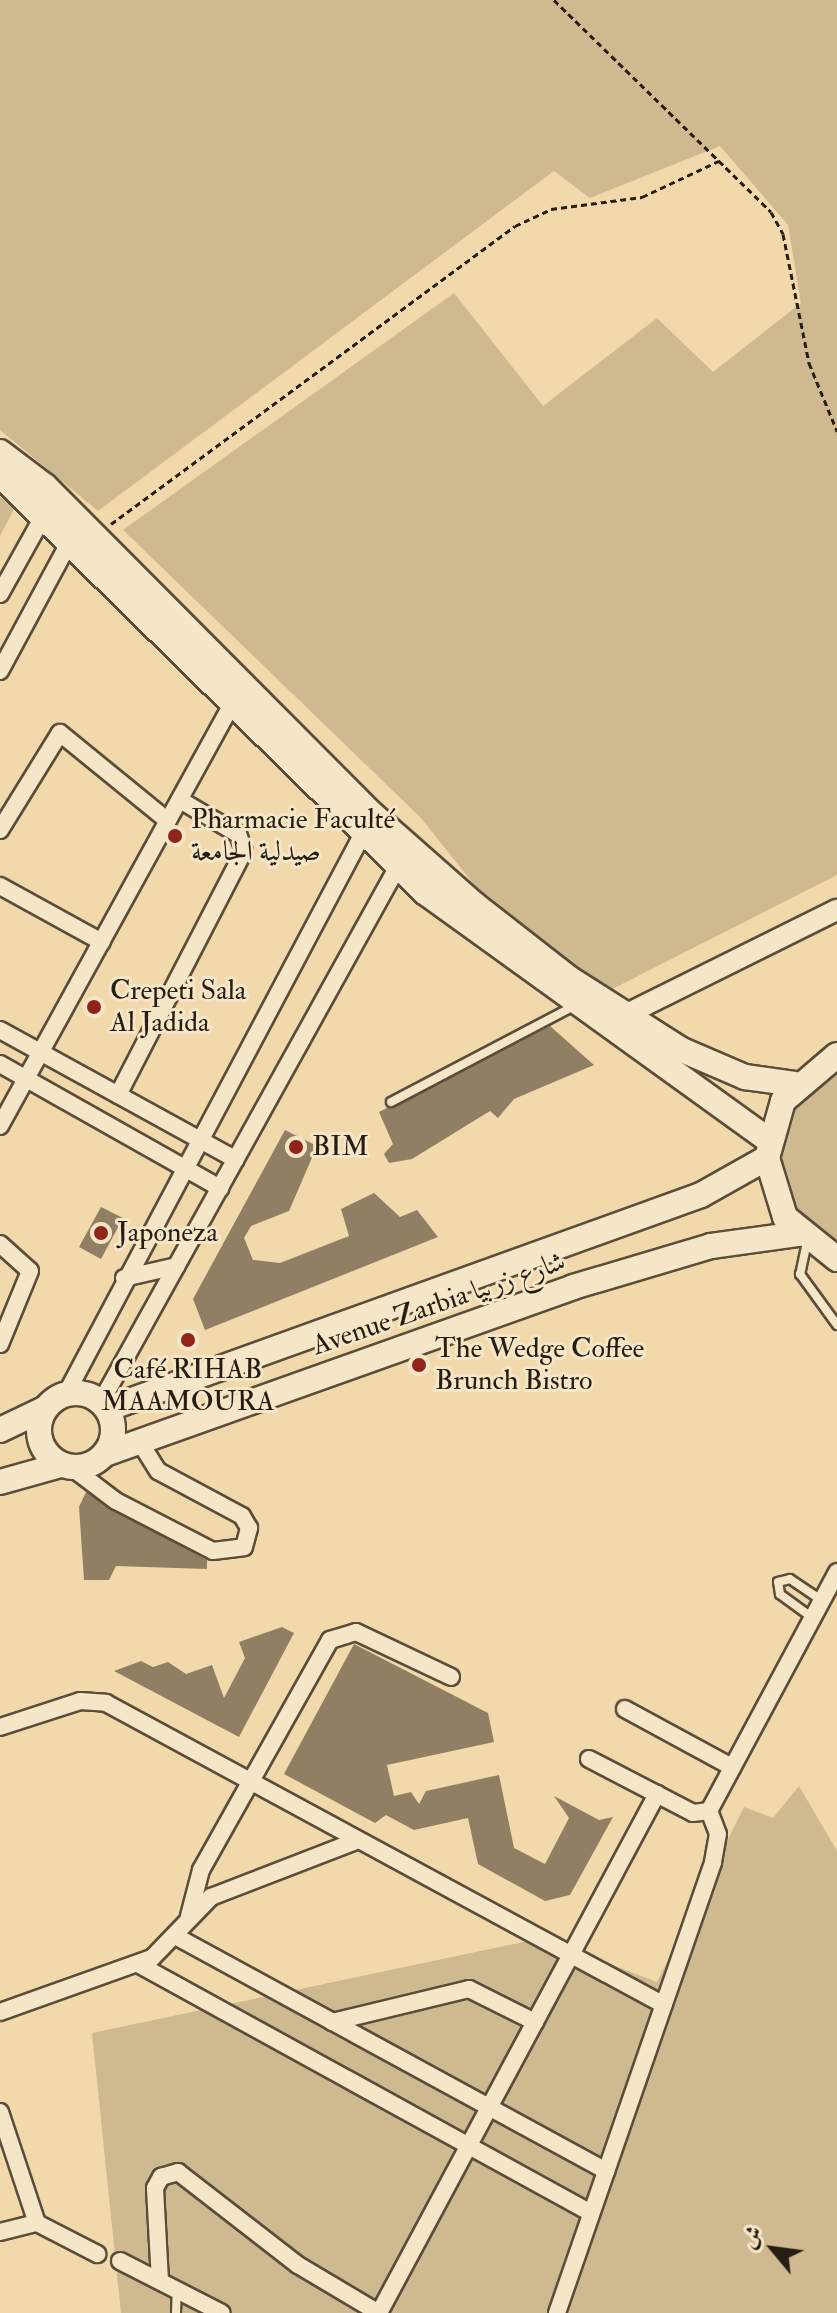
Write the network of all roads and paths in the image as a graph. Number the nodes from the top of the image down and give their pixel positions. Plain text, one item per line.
1 (554, 0) edge
2 (719, 161) junction
3 (837, 431) edge
4 (0, 452) edge
5 (0, 475) edge
6 (45, 513) junction
7 (83, 537) junction
8 (0, 594) edge
9 (0, 671) edge
10 (231, 706) junction
11 (180, 800) junction
12 (168, 821) junction
13 (368, 825) junction
14 (0, 830) edge
15 (403, 858) junction
16 (0, 886) edge
17 (837, 910) edge
18 (102, 942) junction
19 (575, 1005) junction
20 (623, 1016) junction
21 (0, 1030) edge
22 (41, 1052) junction
23 (837, 1055) edge
24 (0, 1064) edge
25 (27, 1079) junction
26 (795, 1084) junction
27 (118, 1095) junction
28 (391, 1102) dead end
29 (0, 1126) edge
30 (198, 1138) junction
31 (768, 1149) junction
32 (236, 1160) junction
33 (183, 1167) junction
34 (220, 1188) junction
35 (803, 1238) junction
36 (0, 1244) edge
37 (837, 1259) edge
38 (177, 1266) junction
39 (124, 1278) junction
40 (837, 1325) edge
41 (0, 1344) edge
42 (56, 1401) junction
43 (104, 1406) junction
44 (0, 1430) edge
45 (140, 1442) junction
46 (105, 1454) junction
47 (66, 1466) junction
48 (0, 1482) edge
49 (837, 1572) edge
50 (820, 1599) junction
51 (810, 1616) junction
52 (451, 1677) dead end
53 (625, 1709) dead end
54 (0, 1727) edge
55 (589, 1759) dead end
56 (732, 1767) junction
57 (249, 1783) junction
58 (657, 1794) junction
59 (709, 1811) junction
60 (356, 1841) junction
61 (189, 1916) junction
62 (177, 1937) junction
63 (571, 1956) junction
64 (138, 1964) junction
65 (664, 2005) junction
66 (0, 2012) edge
67 (332, 2022) junction
68 (535, 2022) junction
69 (489, 2109) junction
70 (0, 2112) edge
71 (468, 2147) junction
72 (606, 2171) junction
73 (591, 2213) junction
74 (37, 2223) junction
75 (0, 2232) edge
76 (97, 2254) dead end
77 (120, 2261) dead end
78 (160, 2281) junction
79 (177, 2290) junction
80 (176, 2313) edge
81 (222, 2313) edge
82 (379, 2313) edge
83 (557, 2313) edge

1 - 2 path
2 - 3 path
2 - 7 path
4 - 7 main road
5 - 6 main road
6 - 7 main road
6 - 8 street
7 - 9 street
7 - 10 main road
7 - 13 main road
10 - 11 street
10 - 13 main road
11 - 12 street
11 - 27 street
12 - 14 street
12 - 18 street
13 - 15 main road
13 - 30 street
15 - 19 main road
15 - 20 main road
15 - 32 street
16 - 18 street
17 - 20 street
18 - 22 street
19 - 28 lane
19 - 31 main road
20 - 26 main road
21 - 22 street
22 - 25 street
22 - 27 street
23 - 26 main road
24 - 25 street
25 - 29 street
25 - 33 street
26 - 31 main road
27 - 30 street
30 - 32 street
30 - 33 street
31 - 35 main road
31 - 43 main road, Avenue Zarbia شارع زربيا
32 - 34 street
33 - 34 street
33 - 39 street
34 - 38 street
35 - 37 main road
35 - 40 lane
35 - 45 main road, Avenue Zarbia شارع زربيا
36 - 41 street
38 - 39 street
38 - 43 street
39 - 42 street
42 - 43 main road
42 - 44 main road
42 - 47 main road
43 - 46 main road
45 - 46 main road, Avenue Zarbia شارع زربيا
45 - 47 street
46 - 47 main road
47 - 48 main road
49 - 50 street
50 - 51 street
50 - 51 lane
51 - 56 street
52 - 57 street
53 - 56 street
54 - 57 street
55 - 58 street
56 - 59 street
57 - 60 street
57 - 61 street
58 - 59 street
58 - 63 street
59 - 65 street
60 - 61 street
60 - 63 street
61 - 62 street
62 - 64 street
62 - 67 street
63 - 65 street
63 - 68 street
64 - 66 street
64 - 71 street
65 - 72 street
67 - 68 street
67 - 69 street
68 - 69 street
69 - 71 street
69 - 72 street
70 - 74 street
71 - 73 street
71 - 82 street
72 - 73 street
73 - 83 street
74 - 75 street
74 - 76 street
77 - 78 street
78 - 79 street
78 - 82 street
79 - 80 lane
79 - 81 street

